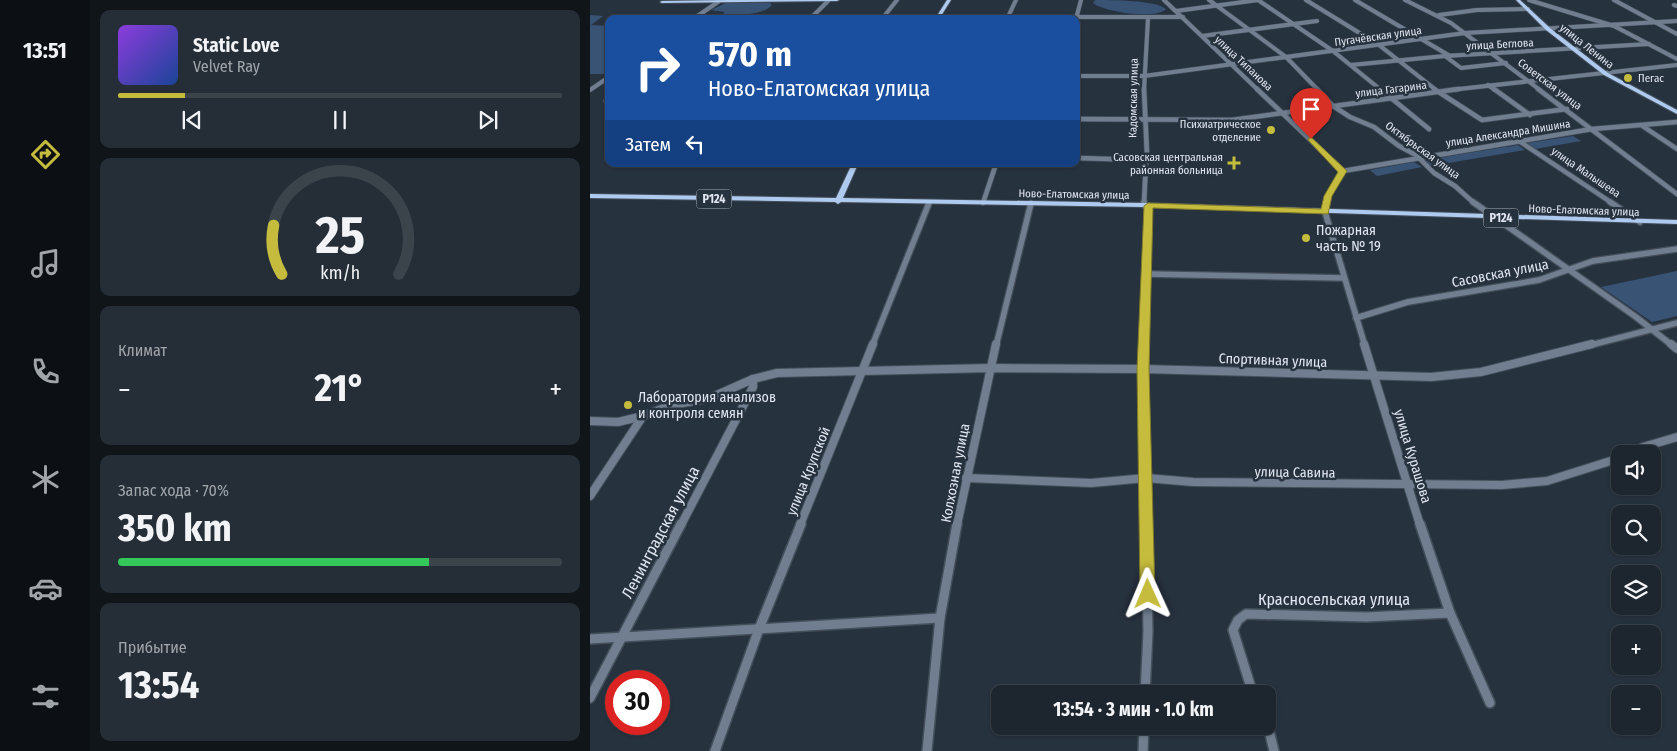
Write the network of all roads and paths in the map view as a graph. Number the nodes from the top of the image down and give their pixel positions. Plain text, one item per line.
1 (837, 0) edge
2 (897, 0) edge
3 (949, 0) edge
4 (1016, 0) edge
5 (1081, 0) edge
6 (1164, 0) edge
7 (1209, 0) edge
8 (1258, 0) edge
9 (1306, 0) edge
10 (1356, 0) edge
11 (1405, 0) edge
12 (1518, 0) edge
13 (1529, 0) edge
14 (1614, 0) edge
15 (667, 1) edge
16 (828, 1) edge
17 (718, 2) junction
18 (1217, 6) junction
19 (1528, 9) junction
20 (1176, 11) junction
21 (699, 15) edge
22 (814, 15) edge
23 (884, 15) edge
24 (940, 15) edge
25 (1008, 15) edge
26 (1077, 15) edge
27 (1439, 16) junction
28 (1080, 18) edge
29 (1148, 18) junction
30 (1183, 18) junction
31 (1317, 21) dead end
32 (1677, 21) edge
33 (1655, 22) junction
34 (1295, 25) junction
35 (1614, 26) junction
36 (1548, 29) junction
37 (1250, 30) junction
38 (1465, 33) junction
39 (1677, 34) edge
40 (1202, 36) junction
41 (1421, 39) junction
42 (1649, 44) junction
43 (1378, 45) junction
44 (1576, 49) junction
45 (1333, 51) junction
46 (1492, 54) junction
47 (1447, 56) junction
48 (1286, 57) junction
49 (1677, 59) edge
50 (1398, 60) junction
51 (1506, 63) junction
52 (1233, 65) junction
53 (1351, 65) junction
54 (1677, 65) edge
55 (1606, 74) junction
56 (1080, 76) edge
57 (1144, 76) junction
58 (605, 80) edge
59 (1529, 80) junction
60 (1488, 85) junction
61 (590, 90) edge
62 (1438, 92) junction
63 (1389, 98) junction
64 (1334, 106) junction
65 (1567, 109) junction
66 (1284, 112) junction
67 (1677, 112) edge
68 (1530, 114) junction
69 (1080, 119) edge
70 (1146, 120) junction
71 (1677, 122) edge
72 (1641, 125) junction
73 (1430, 128) dead end
74 (1592, 129) junction
75 (1519, 141) junction
76 (1677, 149) edge
77 (1418, 157) junction
78 (1080, 158) edge
79 (1144, 160) junction
80 (854, 167) edge
81 (995, 167) edge
82 (1343, 171) junction
83 (1677, 194) edge
84 (590, 196) edge
85 (838, 202) junction
86 (929, 203) junction
87 (983, 203) junction
88 (1032, 203) junction
89 (1146, 206) junction
90 (1325, 212) junction
91 (1492, 217) junction
92 (1640, 222) junction
93 (1677, 222) edge
94 (1677, 249) edge
95 (1569, 270) junction
96 (1147, 274) junction
97 (1344, 278) junction
98 (1356, 318) junction
99 (1677, 323) edge
100 (1651, 329) junction
101 (1677, 349) edge
102 (990, 368) junction
103 (1143, 369) junction
104 (863, 371) junction
105 (1374, 376) junction
106 (753, 379) junction
107 (643, 416) junction
108 (590, 421) edge
109 (1677, 437) edge
110 (1650, 445) edge
111 (1611, 461) edge
112 (966, 478) junction
113 (1146, 478) junction
114 (1406, 484) junction
115 (590, 496) edge
116 (1450, 612) junction
117 (940, 618) junction
118 (759, 629) junction
119 (590, 639) edge
120 (621, 639) junction
121 (1146, 685) edge
122 (1250, 685) edge
123 (590, 698) edge
124 (1490, 703) dead end
125 (1144, 735) edge
126 (1270, 735) edge
127 (714, 751) edge
128 (927, 751) edge
129 (1143, 751) edge
130 (1274, 751) edge

1 - 16 main road
2 - 23 street
3 - 24 main road
4 - 25 street
5 - 26 street
6 - 20 street, улица Типанова
7 - 18 street, Октябрьская улица
8 - 18 street
8 - 34 street
9 - 43 street
10 - 41 street
11 - 27 street, Советская улица
12 - 19 main road, улица Ленина
13 - 35 street
14 - 33 street
15 - 17 main road
16 - 17 main road
16 - 22 street
17 - 21 street
18 - 20 street
18 - 37 street, Октябрьская улица
19 - 27 street
19 - 36 main road, улица Ленина
20 - 30 street, улица Типанова
27 - 38 street, Советская улица
28 - 29 street
29 - 30 street
29 - 57 street, Кадомская улица
30 - 40 street, улица Типанова
31 - 34 street
32 - 33 street, Пугачёвская улица
33 - 35 street, Пугачёвская улица
33 - 39 street
34 - 37 street
34 - 45 street
35 - 36 street, Пугачёвская улица
35 - 42 street
36 - 38 street, Пугачёвская улица
36 - 44 main road, улица Ленина
37 - 40 street
37 - 48 street, Октябрьская улица
38 - 41 street, Пугачёвская улица
38 - 46 street, Советская улица
40 - 52 street, улица Типанова
41 - 43 street, Пугачёвская улица
41 - 47 street
42 - 44 street, улица Беглова
42 - 49 street
43 - 45 street, Пугачёвская улица
43 - 50 street
44 - 46 street, улица Беглова
44 - 55 main road, улица Ленина
45 - 48 street, Пугачёвская улица
45 - 53 street
46 - 47 street, улица Беглова
46 - 51 street, Советская улица
47 - 50 street, улица Беглова
47 - 51 street
48 - 52 street, Пугачёвская улица
48 - 64 street, Октябрьская улица
50 - 53 street, улица Беглова
50 - 62 street
51 - 59 street, Советская улица
52 - 57 street, Пугачёвская улица
52 - 66 street, улица Типанова
53 - 63 street
54 - 55 street, улица Гагарина
55 - 59 street, улица Гагарина
55 - 67 main road, улица Ленина
56 - 57 street, Пугачёвская улица
57 - 70 street, Кадомская улица
58 - 61 street
59 - 60 street, улица Гагарина
59 - 65 street, Советская улица
60 - 62 street, улица Гагарина
60 - 68 street
62 - 63 street, улица Гагарина
62 - 68 street
63 - 64 street, улица Гагарина
63 - 73 street
64 - 66 street, улица Гагарина
64 - 77 street, Октябрьская улица
65 - 68 street
65 - 74 street, Советская улица
66 - 70 street, улица Гагарина
66 - 82 street, улица Типанова
69 - 70 street, улица Гагарина
70 - 79 street, Кадомская улица
71 - 72 street, улица Александра Мишина
72 - 74 street, улица Александра Мишина
72 - 76 street
74 - 75 street, улица Александра Мишина
74 - 83 street, Советская улица
75 - 77 street, улица Александра Мишина
75 - 92 street, улица Малышева
77 - 82 street, улица Александра Мишина
77 - 91 street, Октябрьская улица
78 - 79 street
79 - 89 street, Кадомская улица
80 - 85 main road
81 - 87 street
82 - 90 street
84 - 85 main road, Ново-Елатомская улица / Р124
85 - 86 main road, Ново-Елатомская улица / Р124
86 - 87 main road, Ново-Елатомская улица / Р124
86 - 104 street, улица Крупской
87 - 88 main road, Ново-Елатомская улица / Р124
88 - 89 main road, Ново-Елатомская улица / Р124
88 - 102 street, Колхозная улица
89 - 90 main road, Ново-Елатомская улица / Р124
89 - 96 street, Кадомская улица
90 - 91 main road, Ново-Елатомская улица / Р124
90 - 97 street, улица Курашова
91 - 92 main road, Ново-Елатомская улица / Р124
91 - 95 street, Октябрьская улица
92 - 93 main road, Ново-Елатомская улица / Р124
94 - 95 street, Сасовская улица
95 - 98 street, Сасовская улица
95 - 100 street, Октябрьская улица
96 - 97 street
96 - 103 street, Кадомская улица
97 - 98 street, улица Курашова
98 - 105 street, улица Курашова
99 - 100 street, Спортивная улица
100 - 101 street, Октябрьская улица
100 - 105 street, Спортивная улица
102 - 103 street, Спортивная улица
102 - 104 street, Спортивная улица
102 - 112 street, Колхозная улица
103 - 105 street, Спортивная улица
103 - 113 street, Кадомская улица
104 - 106 street, Спортивная улица
104 - 118 street, улица Крупской
105 - 114 street, улица Курашова
106 - 107 street, Спортивная улица
106 - 120 street, Ленинградская улица
107 - 108 street, Спортивная улица
107 - 115 street
109 - 110 street
111 - 114 street, улица Савина
112 - 113 street, улица Савина
112 - 117 street, Колхозная улица
113 - 114 street, улица Савина
113 - 121 street, Кадомская улица
114 - 116 street, улица Курашова
116 - 122 street, Красносельская улица
116 - 124 street, улица Курашова
117 - 118 street
117 - 128 street, Колхозная улица
118 - 120 street
118 - 127 street, улица Крупской
119 - 120 street
120 - 123 street, Ленинградская улица
125 - 129 street
126 - 130 street

